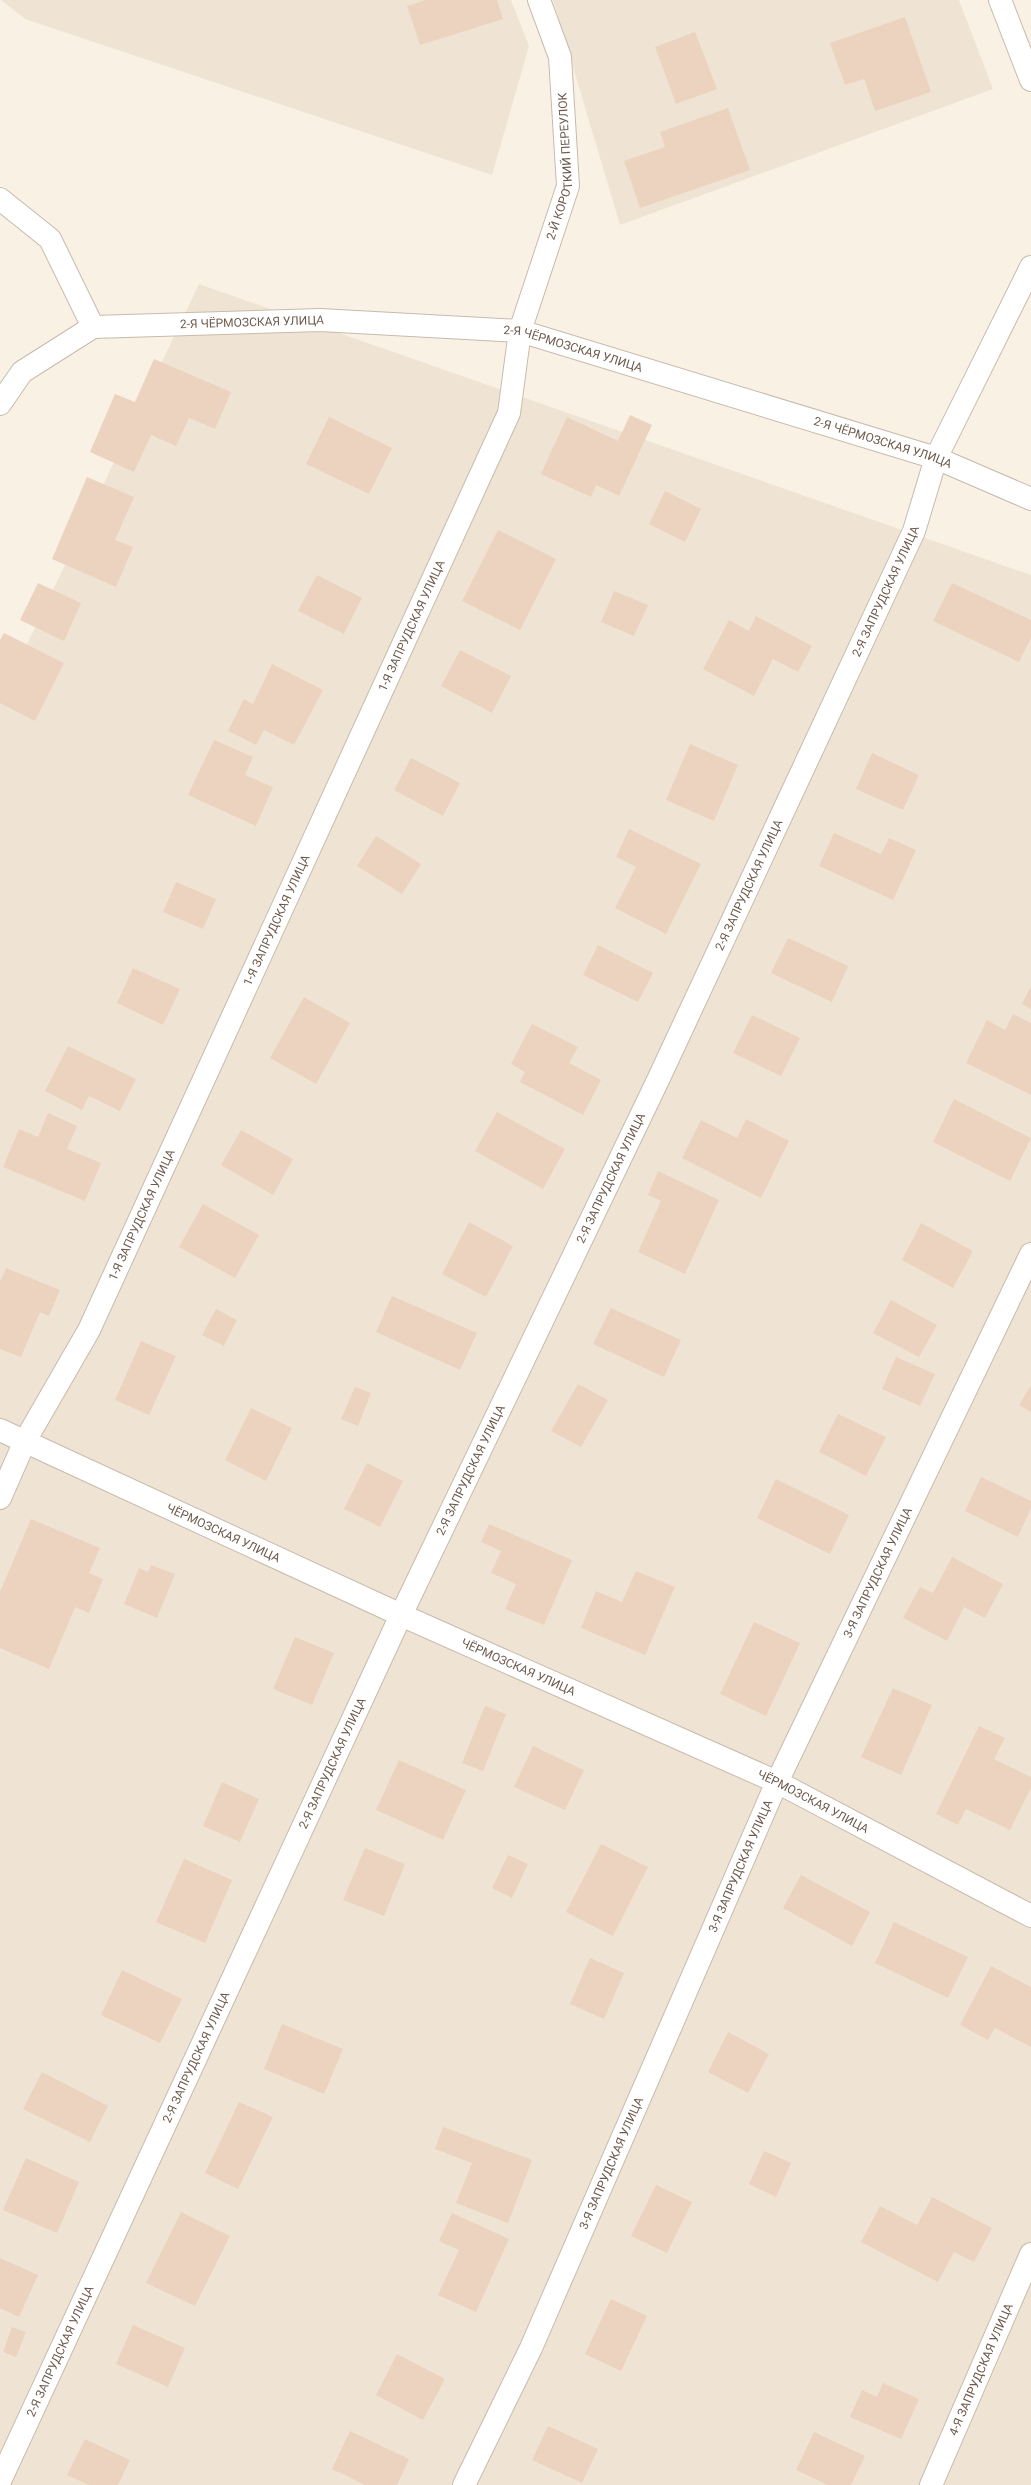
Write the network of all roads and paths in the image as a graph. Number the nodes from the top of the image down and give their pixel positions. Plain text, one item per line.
1 (539, 0) edge
2 (1000, 0) edge
3 (1031, 80) edge
4 (0, 199) edge
5 (1031, 267) edge
6 (93, 327) junction
7 (520, 331) junction
8 (0, 404) edge
9 (936, 458) junction
10 (1031, 499) edge
11 (1031, 1254) edge
12 (0, 1430) edge
13 (25, 1441) junction
14 (0, 1498) edge
15 (401, 1615) junction
16 (777, 1782) junction
17 (1031, 1916) edge
18 (1031, 2254) edge
19 (0, 2480) edge
20 (464, 2485) edge
21 (932, 2485) edge

1 - 7 street, 2-Й КОРОТКИЙ ПЕРЕУЛОК
2 - 3 street
4 - 6 street
5 - 9 street, 2-Я ЗАПРУДСКАЯ УЛИЦА
6 - 7 street, 2-Я ЧЁРМОЗСКАЯ УЛИЦА
6 - 8 street
7 - 9 street, 2-Я ЧЁРМОЗСКАЯ УЛИЦА
7 - 13 street, 1-Я ЗАПРУДСКАЯ УЛИЦА
9 - 10 street, 2-Я ЧЁРМОЗСКАЯ УЛИЦА
9 - 15 street, 2-Я ЗАПРУДСКАЯ УЛИЦА
11 - 16 street, 3-Я ЗАПРУДСКАЯ УЛИЦА
12 - 13 street, ЧЁРМОЗСКАЯ УЛИЦА
13 - 14 street, 1-Я ЗАПРУДСКАЯ УЛИЦА
13 - 15 street, ЧЁРМОЗСКАЯ УЛИЦА
15 - 16 street, ЧЁРМОЗСКАЯ УЛИЦА
15 - 19 street, 2-Я ЗАПРУДСКАЯ УЛИЦА
16 - 17 street, ЧЁРМОЗСКАЯ УЛИЦА
16 - 20 street, 3-Я ЗАПРУДСКАЯ УЛИЦА
18 - 21 street, 4-Я ЗАПРУДСКАЯ УЛИЦА

